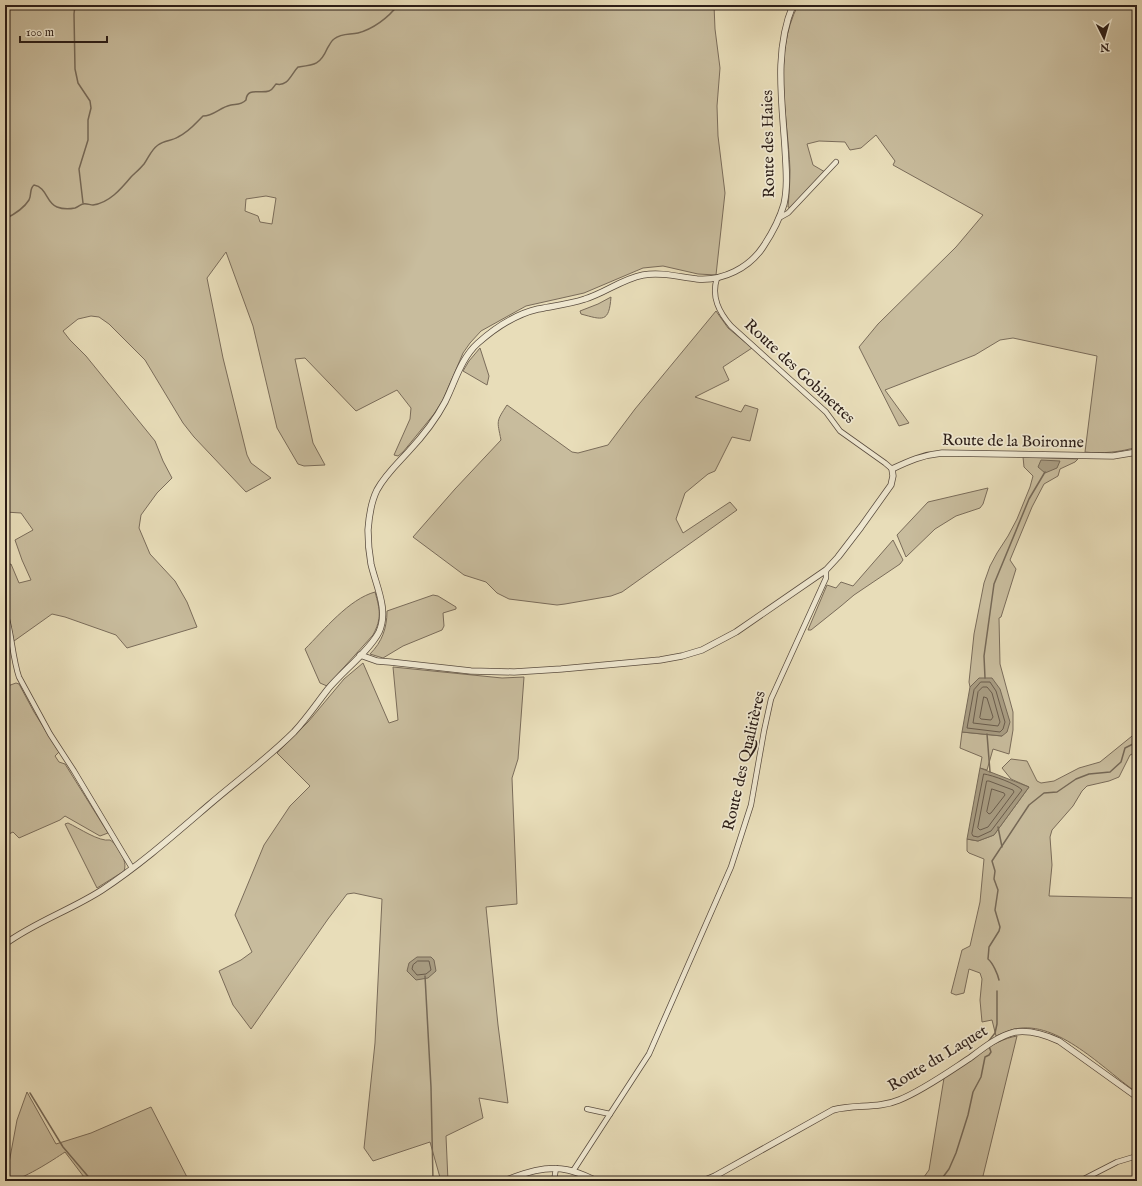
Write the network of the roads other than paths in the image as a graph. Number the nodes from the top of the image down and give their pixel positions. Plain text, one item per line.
1 (793, 5) edge
2 (836, 162) dead end
3 (779, 218) junction
4 (717, 278) junction
5 (1137, 452) edge
6 (892, 469) junction
7 (826, 570) junction
8 (5, 612) edge
9 (360, 655) junction
10 (132, 868) junction
11 (5, 944) edge
12 (1137, 1074) edge
13 (1137, 1097) edge
14 (587, 1109) dead end
15 (610, 1114) junction
16 (1137, 1156) edge
17 (556, 1168) junction
18 (573, 1171) junction
19 (507, 1180) edge
20 (554, 1181) edge
21 (597, 1181) edge
22 (703, 1181) edge
23 (1080, 1181) edge

1 - 3 street, Route des Haies
2 - 3 street
3 - 4 street, Route des Haies
4 - 6 street, Route des Gobinettes
4 - 9 street, Route des Haies
5 - 6 street, Route de la Boironne
6 - 7 street, Route des Qualitières
7 - 9 street
7 - 15 street, Route des Qualitières
8 - 10 street
9 - 10 street, Route des Haies
10 - 11 street, Route des Haies
12 - 13 street
13 - 22 street, Route du Laquet
14 - 15 street
15 - 18 street, Route des Qualitières
16 - 23 street
17 - 18 street
17 - 19 street
17 - 20 street
18 - 21 street

